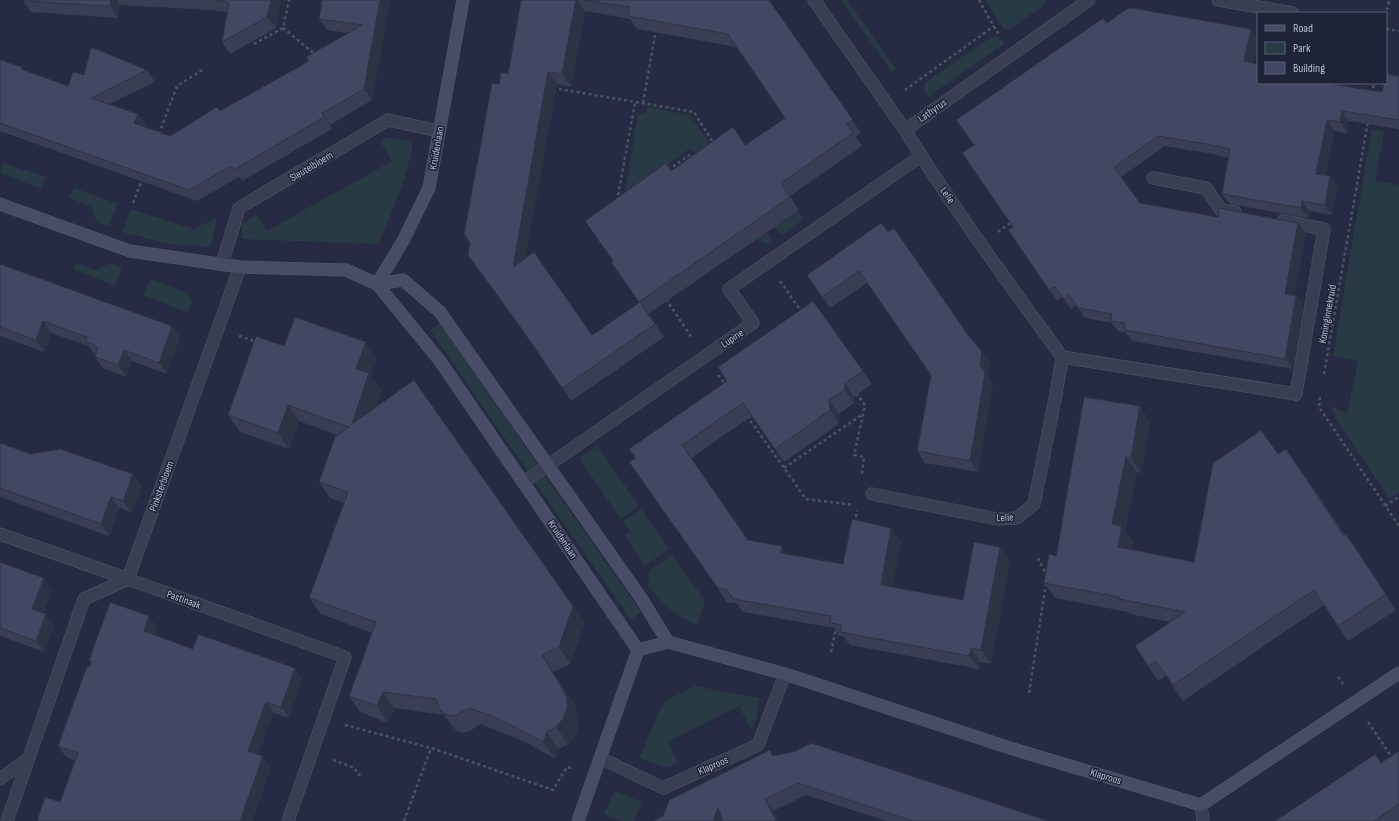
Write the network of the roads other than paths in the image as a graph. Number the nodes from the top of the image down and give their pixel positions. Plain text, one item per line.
1 (463, 0) edge
2 (814, 0) edge
3 (1089, 0) edge
4 (1218, 0) edge
5 (1287, 12) edge
6 (905, 130) junction
7 (439, 131) junction
8 (921, 156) junction
9 (1153, 178) dead end
10 (0, 204) edge
11 (1243, 214) edge
12 (1272, 219) edge
13 (222, 264) junction
14 (240, 267) junction
15 (378, 284) junction
16 (1062, 357) junction
17 (548, 465) junction
18 (524, 482) junction
19 (872, 494) dead end
20 (0, 534) edge
21 (128, 578) junction
22 (668, 642) junction
23 (638, 650) junction
24 (1399, 673) edge
25 (785, 674) junction
26 (600, 758) junction
27 (28, 759) junction
28 (0, 779) edge
29 (1201, 805) junction
30 (7, 821) edge
31 (288, 821) edge
32 (578, 821) edge
33 (1203, 821) edge

1 - 7 street, Kruidenlaan
2 - 6 street
3 - 6 street, Lathyrus
4 - 5 street
6 - 8 street, Lelie
7 - 13 street, Sleutelbloem
7 - 15 street, Kruidenlaan
8 - 16 street, Lelie
8 - 17 street, Lupine
9 - 11 street
10 - 13 street
12 - 16 street
13 - 14 street
14 - 15 street
14 - 21 street, Pinksterbloem
15 - 17 street
15 - 18 street, Kruidenlaan
16 - 19 street, Lelie
17 - 18 street, Lupine
17 - 22 street
18 - 23 street, Kruidenlaan
20 - 21 street
21 - 27 street
21 - 31 street, Pastinaak
22 - 23 street
22 - 25 street, Klaproos
23 - 26 street
24 - 29 street
25 - 26 street, Klaproos
25 - 29 street, Klaproos
26 - 32 street
27 - 28 street
27 - 30 street
29 - 33 street

